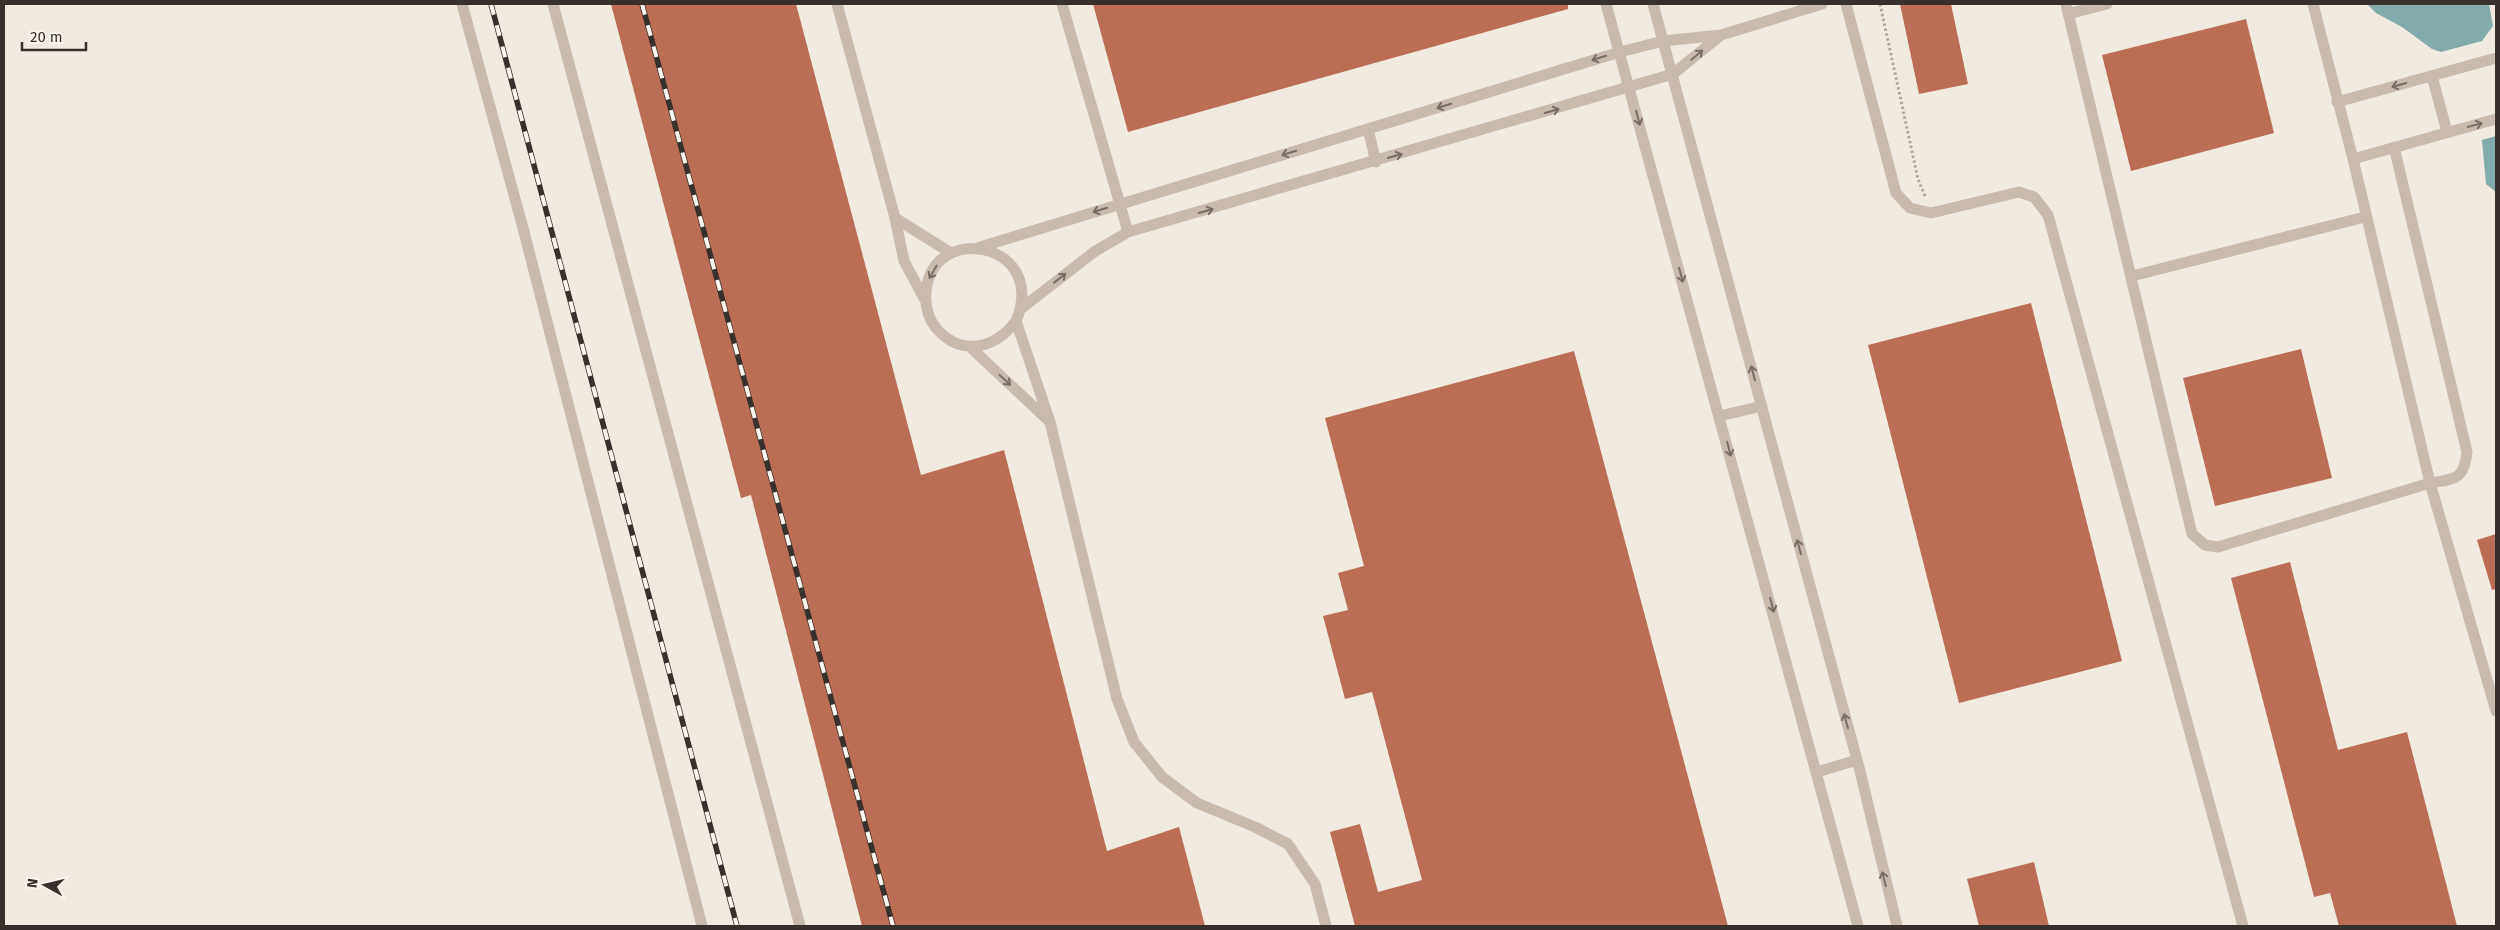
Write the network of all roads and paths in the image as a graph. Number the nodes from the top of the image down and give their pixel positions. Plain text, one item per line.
1 (462, 4) edge
2 (553, 4) edge
3 (837, 4) edge
4 (1062, 4) edge
5 (1606, 4) edge
6 (1653, 4) edge
7 (1822, 4) edge
8 (1846, 4) edge
9 (1880, 4) edge
10 (2107, 4) edge
11 (2313, 4) edge
12 (2067, 9) edge
13 (1721, 35) junction
14 (1664, 41) junction
15 (1620, 52) junction
16 (2496, 58) edge
17 (1673, 74) junction
18 (2432, 76) junction
19 (1630, 88) junction
20 (2337, 102) junction
21 (2496, 119) edge
22 (1368, 129) junction
23 (2447, 132) junction
24 (2394, 148) junction
25 (2353, 159) junction
26 (1376, 162) junction
27 (1121, 203) junction
28 (1931, 213) junction
29 (2365, 217) junction
30 (895, 218) junction
31 (1128, 232) junction
32 (978, 248) junction
33 (951, 253) junction
34 (2132, 276) junction
35 (925, 300) junction
36 (1022, 308) junction
37 (1016, 321) junction
38 (969, 346) junction
39 (1762, 406) junction
40 (1720, 416) junction
41 (1050, 422) junction
42 (2430, 483) junction
43 (2496, 711) edge
44 (1857, 760) junction
45 (1817, 772) junction
46 (702, 926) edge
47 (800, 926) edge
48 (1326, 926) edge
49 (1858, 926) edge
50 (1896, 926) edge
51 (2243, 926) edge

1 - 46 lane
2 - 47 lane
3 - 30 lane
4 - 27 lane
5 - 15 lane
6 - 14 lane
7 - 13 lane
8 - 28 lane
9 - 28 path
10 - 12 lane
11 - 20 lane
12 - 34 lane
13 - 14 lane
17 -> 13 lane
14 - 15 lane
14 - 17 lane
15 - 19 lane
15 -> 22 lane
16 - 18 lane
17 - 19 lane
39 -> 17 lane
18 -> 20 lane
18 - 23 lane
26 -> 19 lane
19 -> 40 lane
20 - 25 lane
23 -> 21 lane
22 - 26 lane
22 -> 27 lane
23 - 24 lane
24 - 25 lane
24 - 42 lane
25 - 29 lane
31 -> 26 lane
27 - 31 lane
27 -> 32 lane
28 - 51 lane
29 - 34 lane
29 - 42 lane
30 - 33 lane
30 - 35 lane
36 -> 31 lane
32 - 33 lane
32 - 36 lane
33 -> 35 lane
34 - 42 lane
35 - 38 lane
36 - 37 lane
37 - 38 lane
37 - 41 lane
38 -> 41 lane
39 - 40 lane
44 -> 39 lane
40 -> 45 lane
41 - 48 lane
42 - 43 lane
44 - 45 lane
50 -> 44 lane
45 - 49 lane

